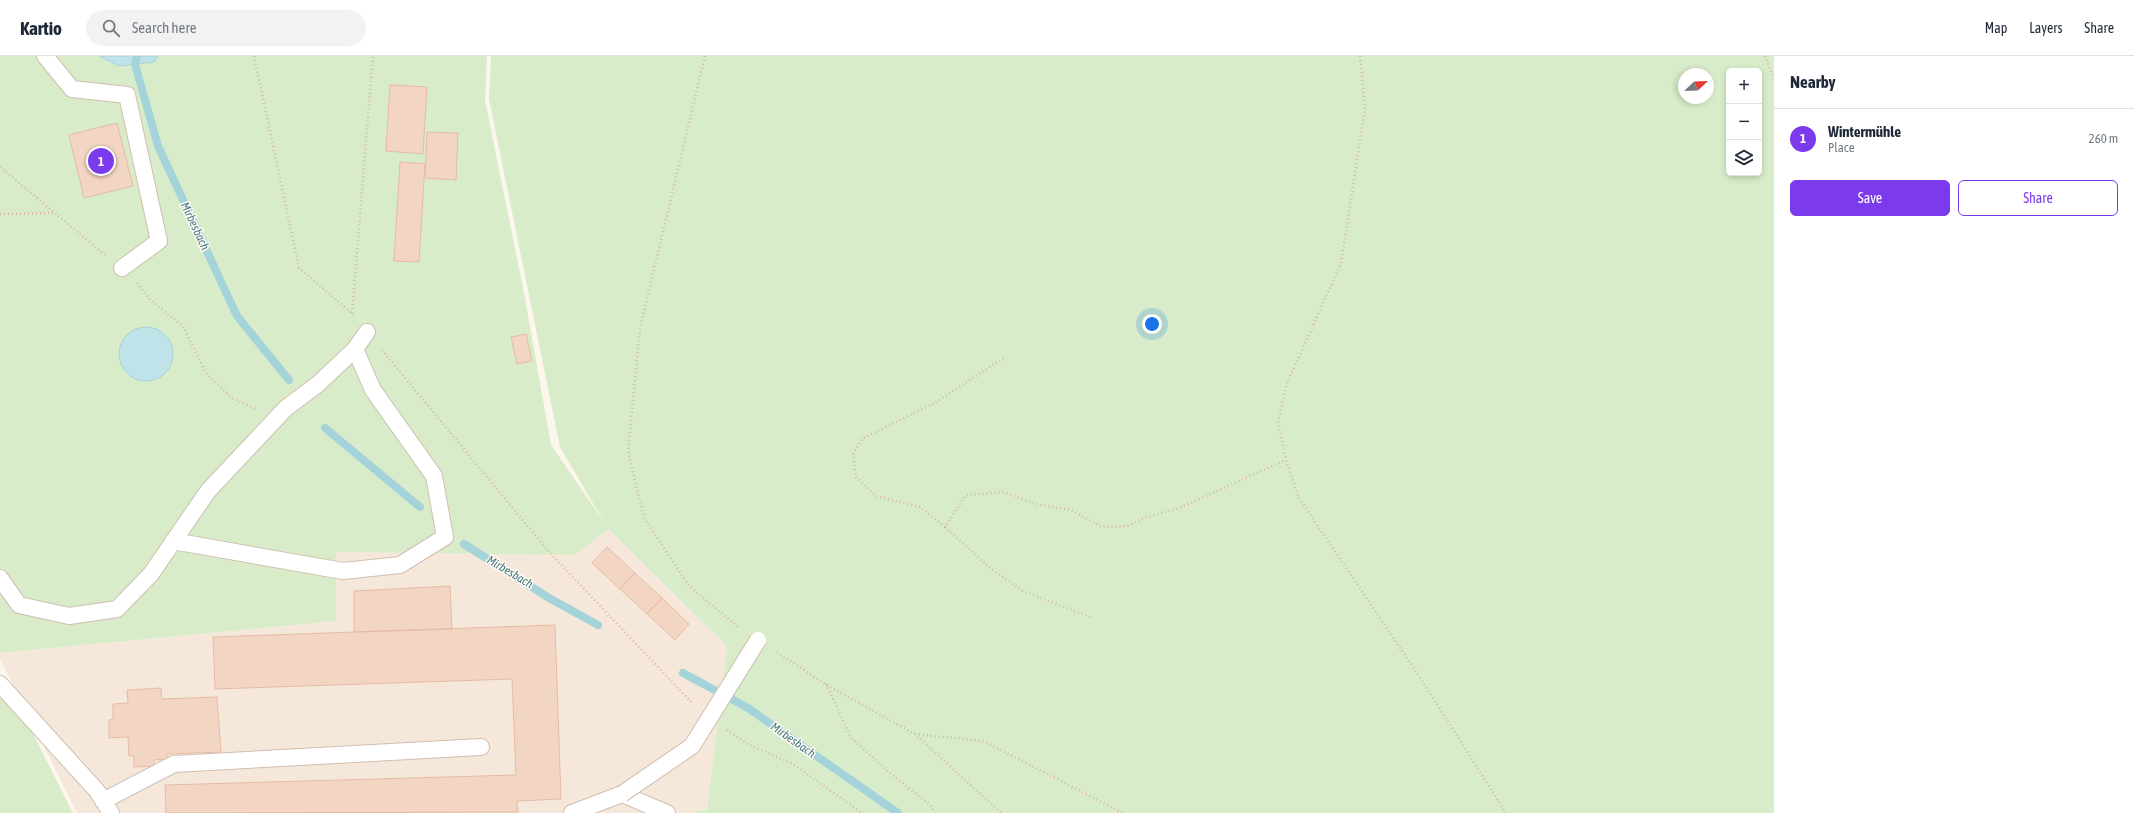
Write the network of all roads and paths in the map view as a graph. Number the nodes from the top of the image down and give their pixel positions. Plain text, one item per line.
1 (45, 56) edge
2 (254, 56) edge
3 (373, 56) edge
4 (705, 56) edge
5 (1360, 56) edge
6 (1764, 56) edge
7 (1774, 78) edge
8 (0, 166) edge
9 (53, 213) junction
10 (0, 214) edge
11 (122, 268) junction
12 (352, 313) junction
13 (367, 332) junction
14 (354, 349) junction
15 (1005, 357) dead end
16 (276, 418) junction
17 (1286, 460) junction
18 (945, 527) junction
19 (174, 542) junction
20 (0, 578) edge
21 (1090, 617) dead end
22 (758, 640) junction
23 (0, 684) edge
24 (825, 684) junction
25 (695, 706) dead end
26 (726, 729) dead end
27 (915, 734) junction
28 (481, 747) dead end
29 (622, 794) junction
30 (107, 807) edge
31 (572, 813) edge
32 (667, 813) edge
33 (862, 813) edge
34 (935, 813) edge
35 (1001, 813) edge
36 (1123, 813) edge
37 (1506, 813) edge

1 - 11 lane
2 - 12 path
3 - 12 path
4 - 22 path
5 - 17 path
6 - 7 path
8 - 9 path
9 - 10 path
9 - 11 path
11 - 16 path
12 - 13 path
13 - 14 lane
13 - 25 path
14 - 16 lane
14 - 19 lane
15 - 18 path
16 - 19 lane
17 - 18 path
17 - 37 path
18 - 21 path
19 - 20 lane
22 - 24 path
22 - 29 lane, bridge
23 - 30 lane
24 - 27 path
24 - 34 path
26 - 33 path
27 - 35 path
27 - 36 path
28 - 30 lane
29 - 31 lane
29 - 32 lane

